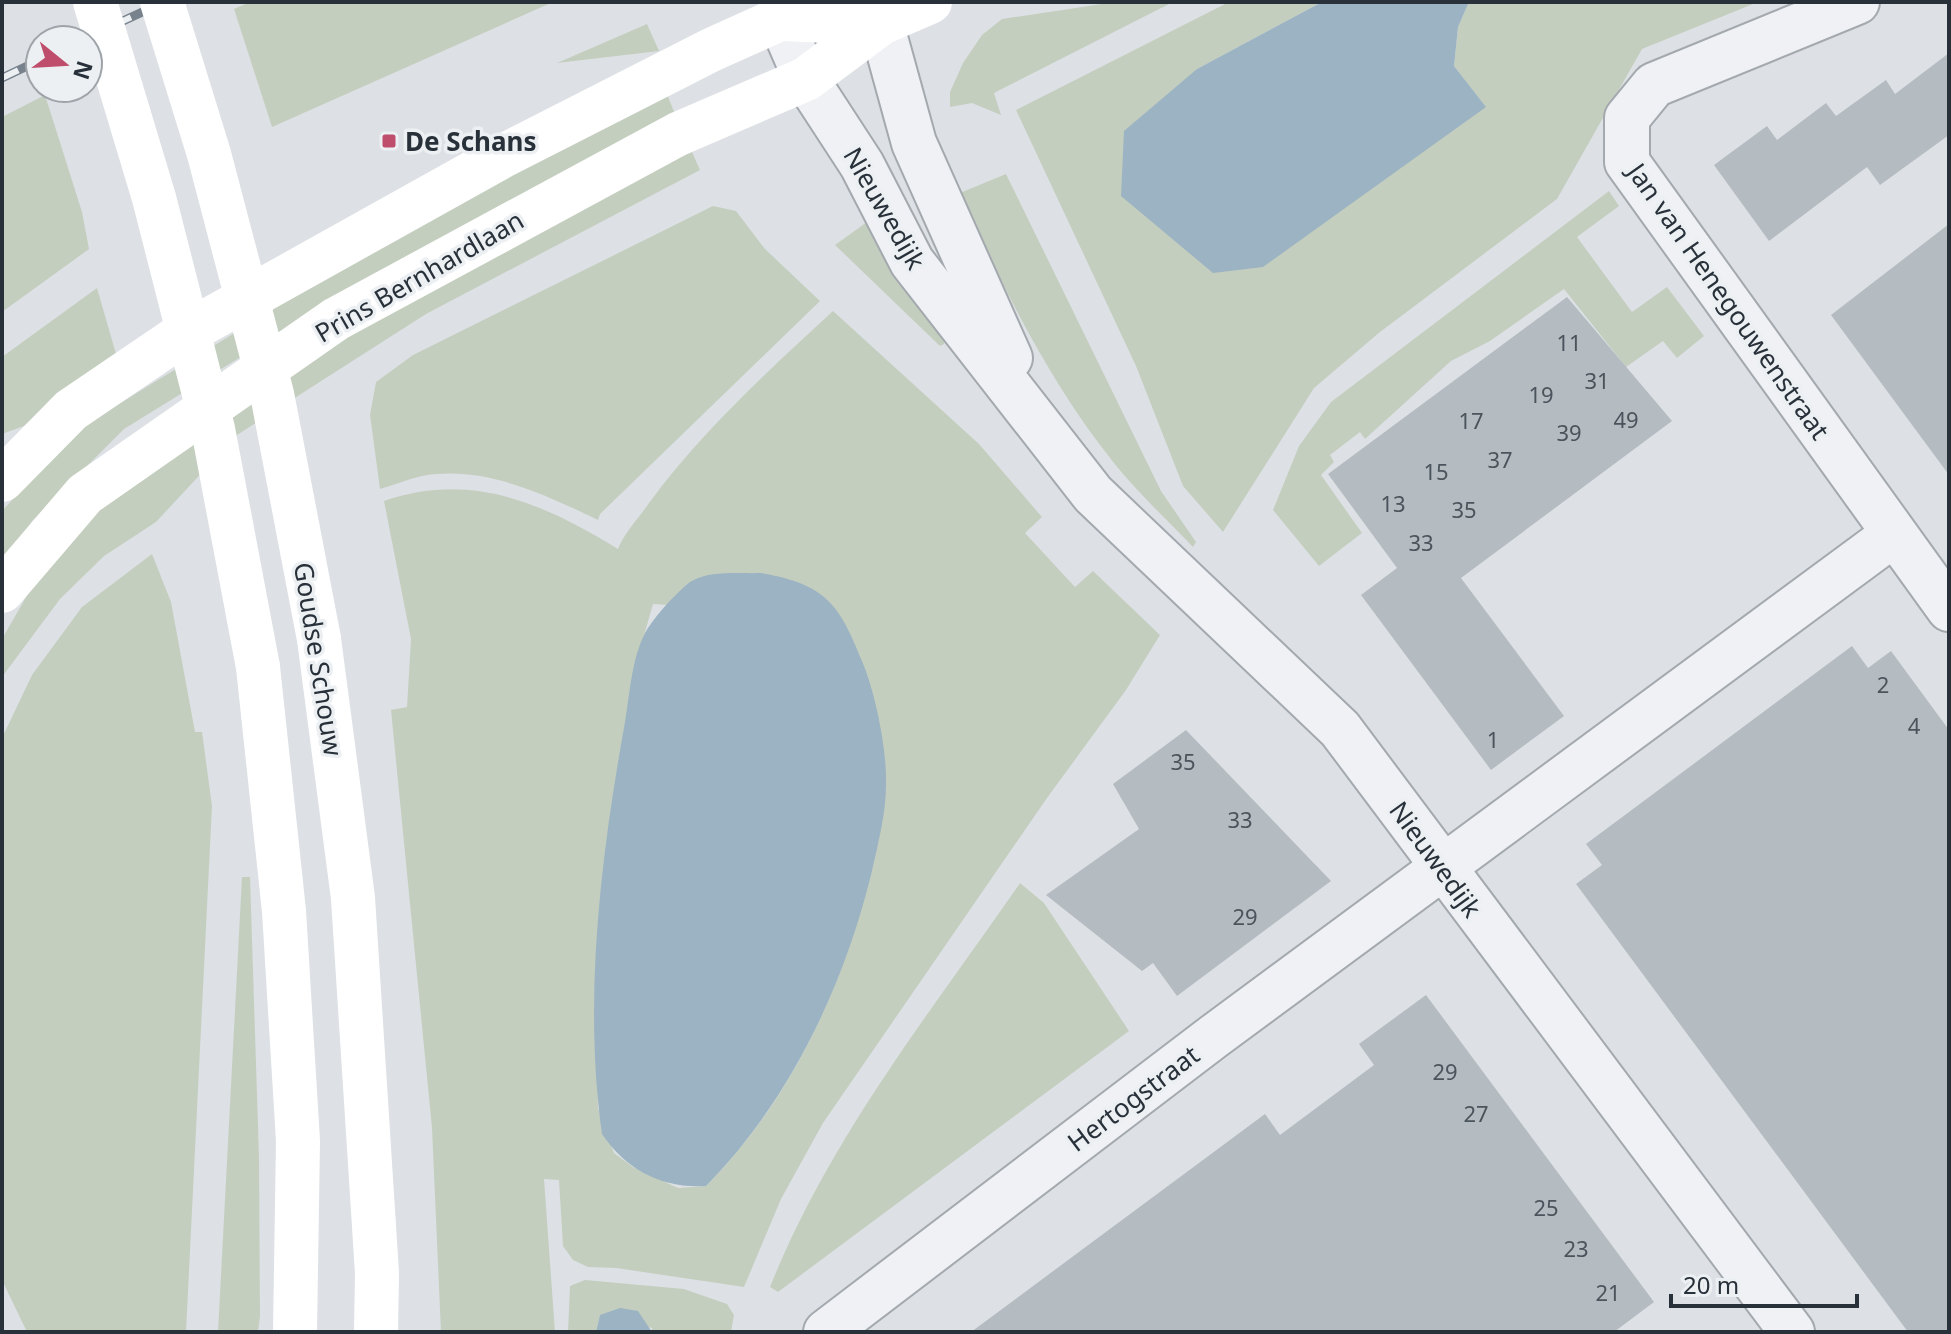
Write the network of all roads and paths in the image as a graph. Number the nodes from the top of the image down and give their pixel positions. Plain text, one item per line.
1 (95, 2) edge
2 (162, 2) edge
3 (930, 2) edge
4 (1857, 2) edge
5 (780, 19) junction
6 (881, 23) junction
7 (806, 79) junction
8 (1039, 422) junction
9 (2, 480) edge
10 (1894, 534) junction
11 (2, 591) edge
12 (1949, 609) edge
13 (1443, 869) junction
14 (1775, 1326) edge
15 (295, 1332) edge
16 (376, 1332) edge
17 (826, 1332) edge

1 - 15 main road, bridge
2 - 16 main road, Goudse Schouw, bridge
3 - 6 main road, Prins Bernhardlaan
4 - 10 street, Jan van Henegouwenstraat
5 - 6 main road, Prins Bernhardlaan
5 - 7 street, Nieuwedijk
5 - 9 main road, Prins Bernhardlaan
6 - 7 main road, Prins Bernhardlaan
6 - 8 street, Nieuwedijk
7 - 8 street, Nieuwedijk
7 - 11 main road, Prins Bernhardlaan
8 - 13 street, Nieuwedijk
10 - 12 street, Jan van Henegouwenstraat
10 - 13 street
13 - 14 street, Nieuwedijk
13 - 17 street, Hertogstraat

